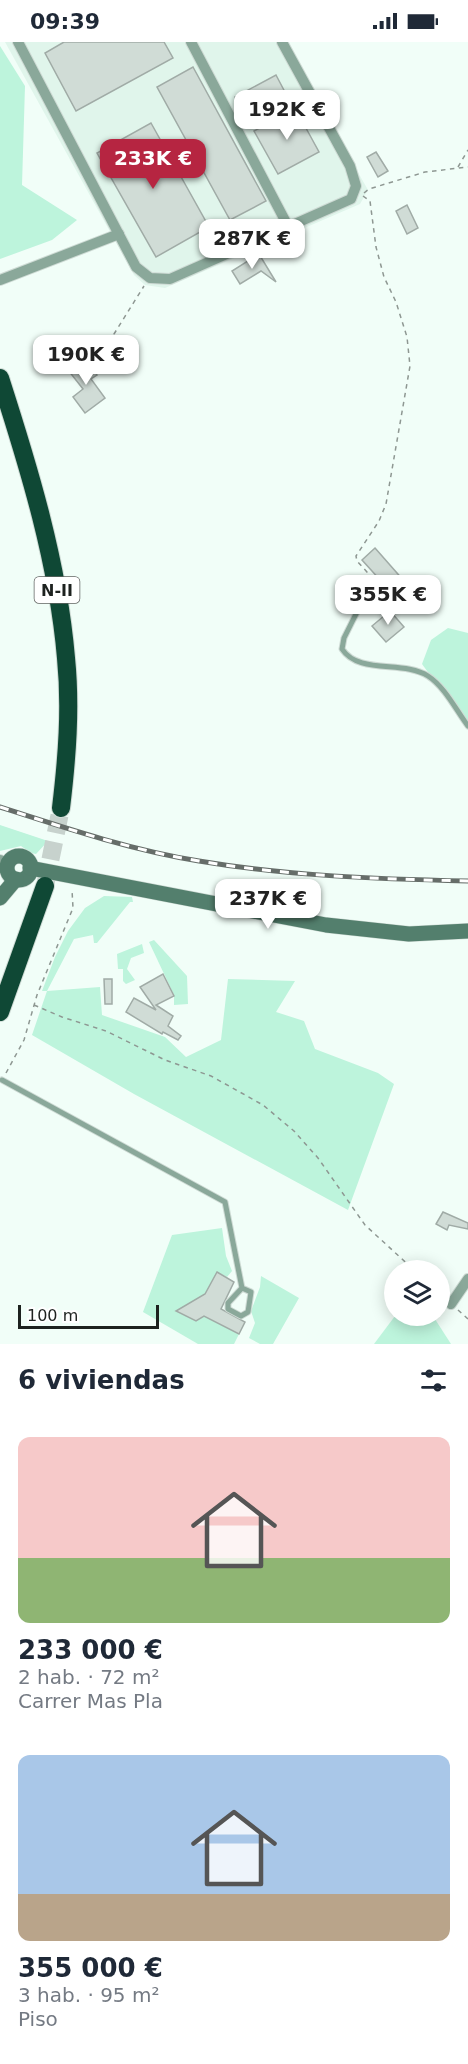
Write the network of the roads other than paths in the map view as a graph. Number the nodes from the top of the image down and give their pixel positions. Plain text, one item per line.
1 (18, 42) edge
2 (191, 42) edge
3 (282, 42) edge
4 (290, 228) junction
5 (119, 234) junction
6 (2, 279) edge
7 (0, 378) edge
8 (359, 608) dead end
9 (468, 726) edge
10 (61, 808) tunnel mouth
11 (4, 862) edge
12 (30, 868) junction
13 (16, 879) junction
14 (45, 886) tunnel mouth
15 (0, 898) edge
16 (468, 931) edge
17 (0, 1012) edge
18 (2, 1080) road end
19 (468, 1279) edge
20 (242, 1288) junction
21 (451, 1304) dead end

1 - 5 street
2 - 4 street
3 - 4 street
4 - 5 street
5 - 6 street
7 - 10 highway, N-II
8 - 9 lane
11 - 12 street
11 - 13 street
12 - 13 street
12 - 16 street
13 - 15 street
14 - 17 highway
18 - 20 lane
19 - 21 street
20 - 20 lane

